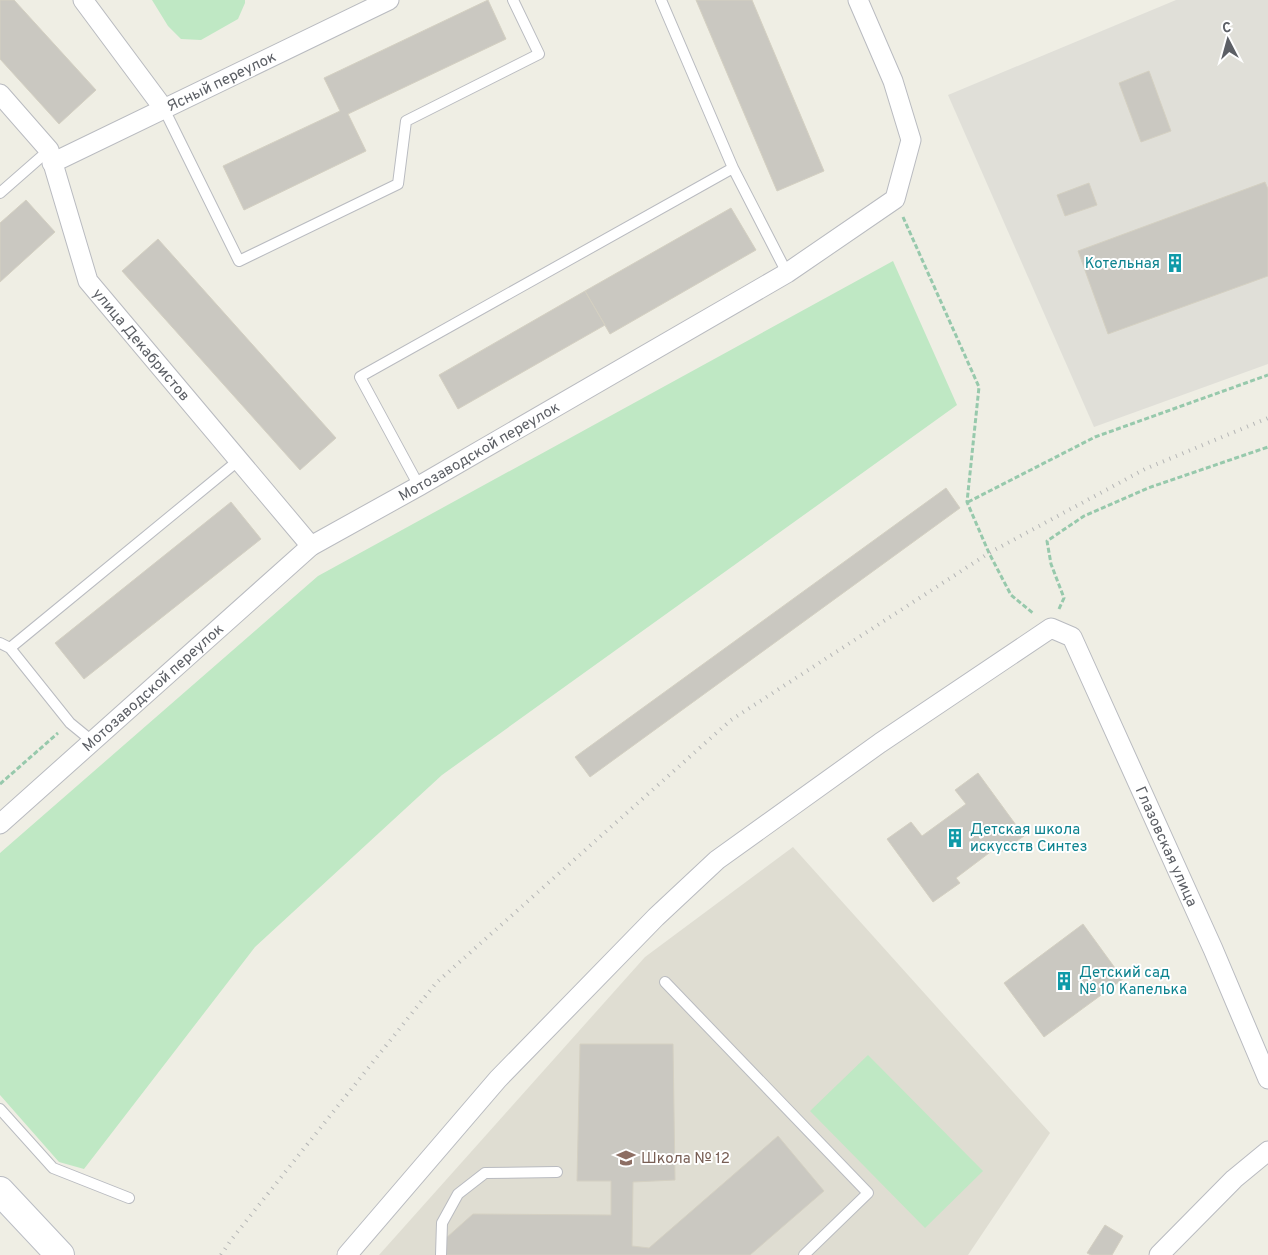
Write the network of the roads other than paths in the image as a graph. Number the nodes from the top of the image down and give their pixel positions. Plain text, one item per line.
1 (83, 0) edge
2 (389, 0) edge
3 (513, 0) edge
4 (661, 0) edge
5 (858, 0) edge
6 (0, 94) edge
7 (164, 109) junction
8 (50, 157) junction
9 (733, 168) junction
10 (0, 193) edge
11 (787, 273) junction
12 (239, 460) junction
13 (419, 486) junction
14 (311, 546) junction
15 (0, 643) edge
16 (10, 648) junction
17 (92, 742) junction
18 (0, 824) edge
19 (665, 982) dead end
20 (1268, 1079) edge
21 (0, 1109) edge
22 (1268, 1152) edge
23 (557, 1172) dead end
24 (0, 1191) edge
25 (129, 1198) dead end
26 (60, 1255) edge
27 (347, 1255) edge
28 (441, 1255) edge
29 (804, 1255) edge
30 (1159, 1255) edge

1 - 7 street
2 - 7 street, Ясный переулок
3 - 7 lane
4 - 9 lane
5 - 11 street, Мотозаводской переулок
6 - 8 street, улица Декабристов
7 - 8 street, Ясный переулок
8 - 10 lane
8 - 12 street, улица Декабристов
9 - 11 lane
9 - 13 lane
11 - 13 street, Мотозаводской переулок
12 - 14 street, улица Декабристов
12 - 16 lane
13 - 14 street, Мотозаводской переулок
14 - 17 street, Мотозаводской переулок
15 - 16 lane
16 - 17 lane
17 - 18 street, Мотозаводской переулок
19 - 29 lane
20 - 27 street, Глазовская улица
21 - 25 lane
22 - 30 street
23 - 28 lane
24 - 26 street

